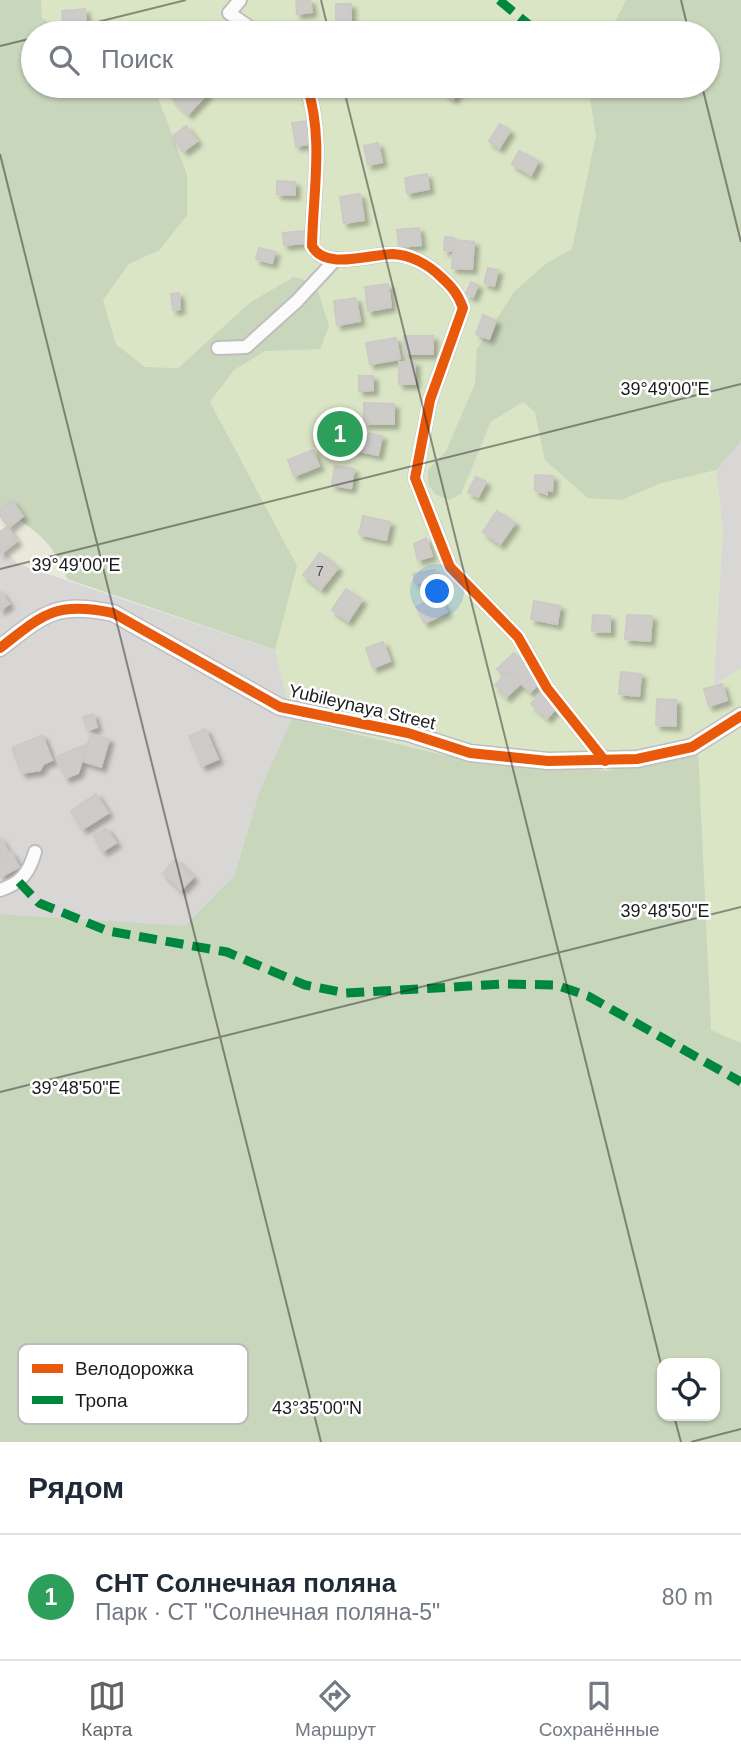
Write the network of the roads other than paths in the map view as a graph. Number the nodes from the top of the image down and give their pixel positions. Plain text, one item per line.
1 (240, 0) edge
2 (241, 21) edge
3 (310, 98) edge
4 (335, 259) junction
5 (218, 348) dead end
6 (0, 648) edge
7 (741, 716) edge
8 (605, 761) junction
9 (35, 852) dead end
10 (0, 890) edge

1 - 2 street
3 - 4 street
4 - 5 street
4 - 8 street
6 - 8 street, Yubileynaya Street
7 - 8 street, Yubileynaya Street
9 - 10 street

